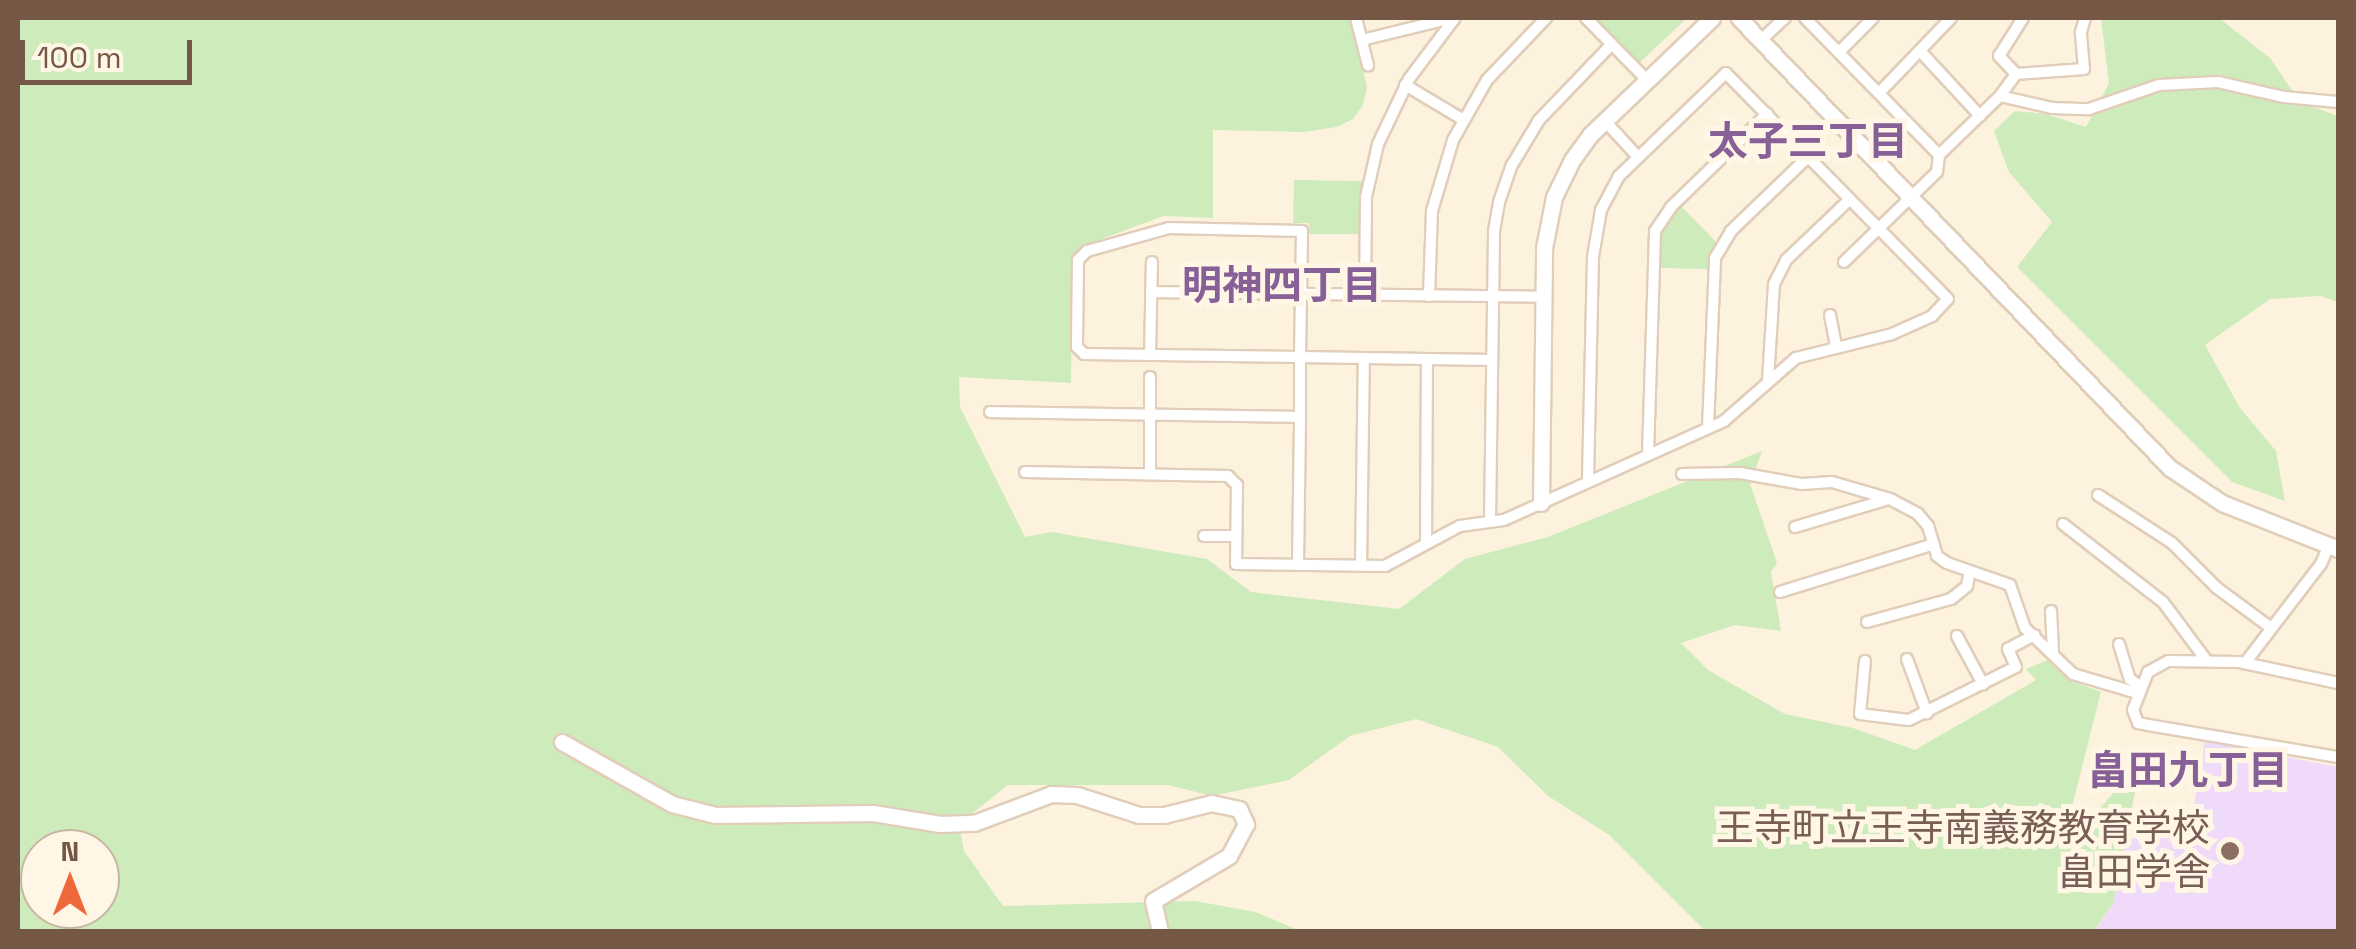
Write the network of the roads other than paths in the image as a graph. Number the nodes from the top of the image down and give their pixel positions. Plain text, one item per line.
1 (1356, 18) edge
2 (1454, 18) edge
3 (1546, 18) edge
4 (1586, 18) edge
5 (1712, 18) edge
6 (1738, 18) edge
7 (1785, 18) edge
8 (1805, 18) edge
9 (1873, 18) edge
10 (1951, 18) edge
11 (2023, 18) edge
12 (2085, 18) edge
13 (1362, 40) junction
14 (1761, 40) junction
15 (1612, 44) junction
16 (1838, 52) junction
17 (1921, 52) junction
18 (1368, 65) dead end
19 (2016, 74) junction
20 (1647, 80) junction
21 (1406, 85) junction
22 (1879, 93) junction
23 (2000, 96) junction
24 (2338, 102) edge
25 (1767, 114) junction
26 (1980, 116) junction
27 (1462, 119) junction
28 (1604, 121) junction
29 (1938, 155) junction
30 (1638, 156) junction
31 (1808, 157) junction
32 (1850, 198) junction
33 (1911, 198) junction
34 (1879, 228) junction
35 (1152, 262) dead end
36 (1844, 262) dead end
37 (1152, 292) junction
38 (1301, 294) junction
39 (1365, 294) junction
40 (1429, 296) junction
41 (1493, 296) junction
42 (1543, 297) junction
43 (1830, 315) dead end
44 (1836, 345) junction
45 (1150, 355) junction
46 (1300, 357) junction
47 (1364, 358) junction
48 (1427, 359) junction
49 (1492, 360) junction
50 (1150, 377) dead end
51 (1768, 380) junction
52 (990, 412) dead end
53 (1150, 415) junction
54 (1300, 417) junction
55 (1708, 428) junction
56 (1648, 455) junction
57 (1025, 472) dead end
58 (1150, 474) junction
59 (1682, 474) dead end
60 (1588, 482) junction
61 (2098, 495) dead end
62 (1890, 499) junction
63 (1541, 503) junction
64 (1490, 521) junction
65 (2062, 524) dead end
66 (1794, 527) dead end
67 (1204, 536) dead end
68 (1236, 536) junction
69 (1426, 544) junction
70 (1934, 544) junction
71 (2334, 547) edge
72 (1298, 565) junction
73 (1361, 565) junction
74 (1970, 572) junction
75 (1780, 592) dead end
76 (2051, 612) dead end
77 (1867, 622) dead end
78 (2271, 628) junction
79 (1957, 636) dead end
80 (2034, 636) junction
81 (2119, 644) dead end
82 (2053, 652) junction
83 (1907, 659) dead end
84 (2206, 660) junction
85 (1865, 662) dead end
86 (2245, 664) junction
87 (1984, 684) junction
88 (2338, 684) edge
89 (2138, 689) junction
90 (1926, 714) junction
91 (562, 742) dead end
92 (2338, 756) edge
93 (1160, 932) edge

1 - 13 street
2 - 13 street
2 - 21 street
3 - 27 street
4 - 15 street
5 - 20 street
6 - 14 street
7 - 14 street
8 - 16 street
9 - 16 street
10 - 17 street
11 - 19 street
12 - 19 street
13 - 18 street
14 - 33 street
15 - 20 street
15 - 41 street
16 - 22 street
17 - 22 street
17 - 26 street
19 - 23 street
20 - 28 street
21 - 27 street
21 - 39 street
22 - 29 street
23 - 24 street
23 - 26 street
25 - 30 street
25 - 31 street
25 - 56 street
26 - 29 street
27 - 40 street
28 - 30 street
28 - 42 street
29 - 33 street
30 - 60 street
31 - 32 street
31 - 55 street
32 - 34 street
32 - 51 street
33 - 34 street
33 - 71 street
34 - 36 street
34 - 44 street
35 - 37 street
37 - 38 street
37 - 45 street
38 - 39 street
38 - 45 street
38 - 46 street
39 - 40 street
40 - 41 street
41 - 42 street
41 - 49 street
42 - 63 street
43 - 44 street
44 - 51 street
45 - 46 street
46 - 47 street
46 - 54 street
47 - 48 street
47 - 73 street
48 - 49 street
48 - 69 street
49 - 64 street
50 - 53 street
51 - 55 street
52 - 53 street
53 - 54 street
53 - 58 street
54 - 72 street
55 - 56 street
56 - 60 street
57 - 58 street
58 - 68 street
59 - 62 street
60 - 63 street
61 - 78 street
62 - 66 street
62 - 70 street
63 - 64 street
64 - 69 street
65 - 84 street
67 - 68 street
68 - 72 street
69 - 73 street
70 - 74 street
70 - 75 street
71 - 78 street
72 - 73 street
74 - 77 street
74 - 80 street
76 - 82 street
78 - 86 street
79 - 87 street
80 - 82 street
80 - 87 street
81 - 89 street
82 - 89 street
83 - 90 street
84 - 86 street
84 - 89 street
85 - 90 street
86 - 88 street
87 - 90 street
89 - 92 street
91 - 93 street

